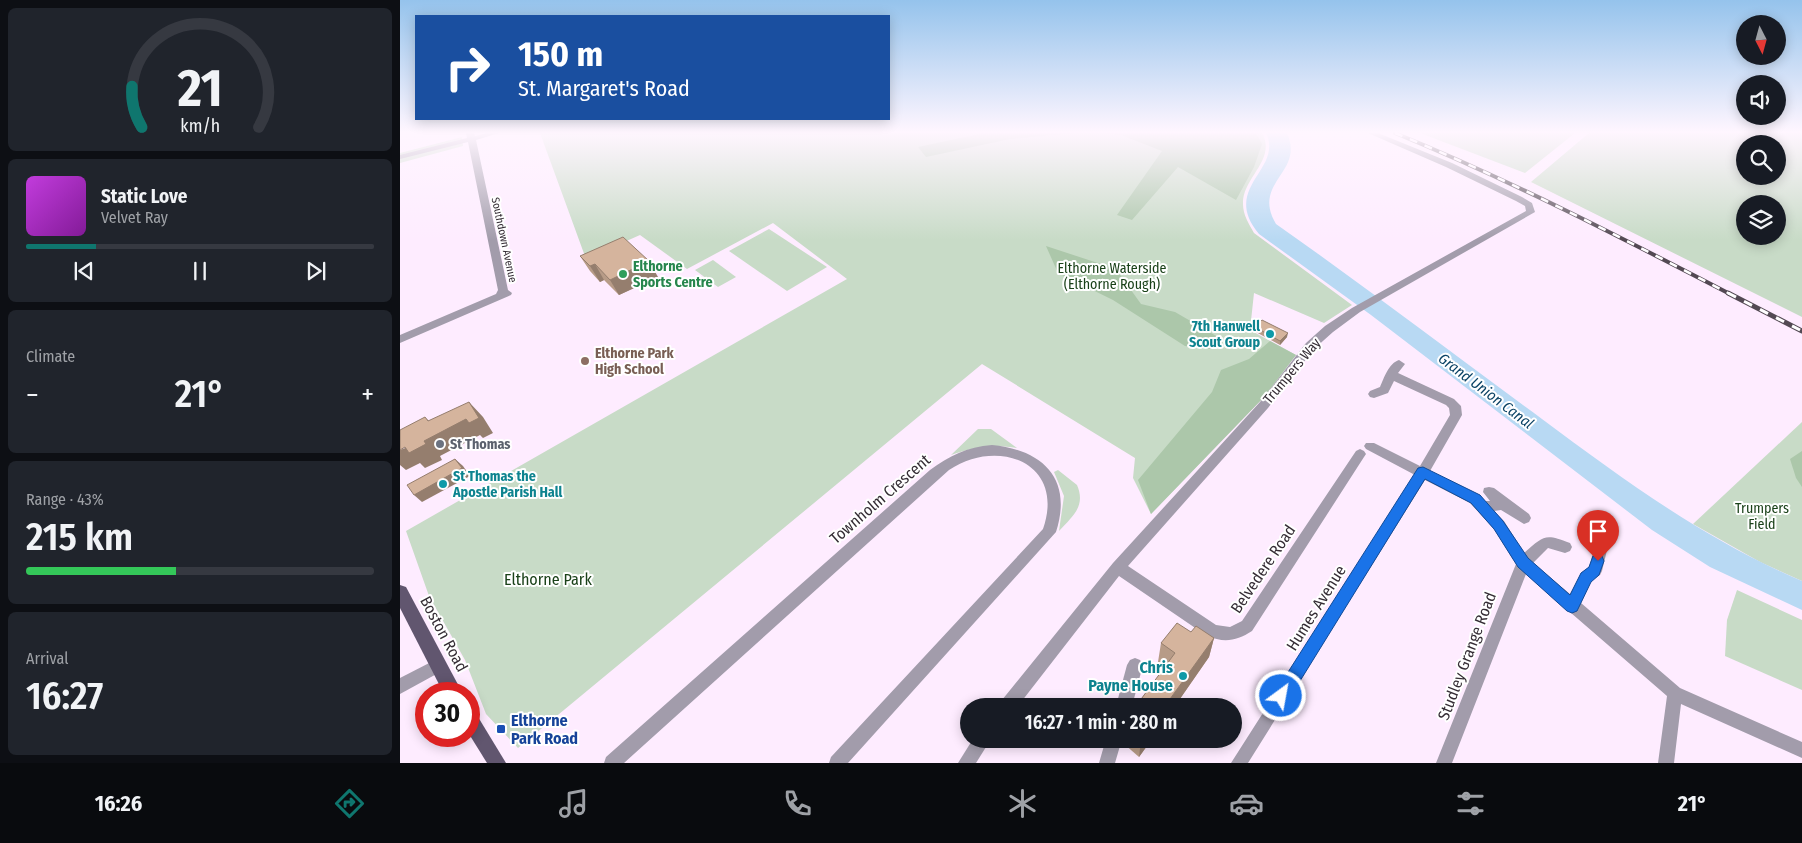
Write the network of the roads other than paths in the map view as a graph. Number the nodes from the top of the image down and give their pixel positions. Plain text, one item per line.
1 (478, 169) edge
2 (1453, 169) edge
3 (400, 339) edge
4 (1399, 364) dead end
5 (1392, 375) junction
6 (1374, 394) dead end
7 (1423, 472) junction
8 (1489, 492) dead end
9 (1504, 504) junction
10 (1484, 507) junction
11 (1524, 518) dead end
12 (1565, 548) dead end
13 (1600, 550) dead end
14 (1523, 562) junction
15 (1118, 567) junction
16 (400, 592) edge
17 (1572, 606) junction
18 (1136, 665) dead end
19 (437, 666) junction
20 (447, 682) edge
21 (400, 686) edge
22 (1675, 693) junction
23 (1014, 698) edge
24 (1126, 698) edge
25 (480, 736) edge
26 (977, 748) edge
27 (1111, 748) edge
28 (1802, 750) edge
29 (497, 763) edge
30 (612, 763) edge
31 (837, 763) edge
32 (966, 763) edge
33 (1107, 763) edge
34 (1239, 763) edge
35 (1444, 763) edge
36 (1666, 763) edge

1 - 3 street, Southdown Avenue
2 - 15 street, Trumpers Way
4 - 5 street
5 - 6 street
5 - 7 street, Humes Avenue
7 - 10 street
7 - 15 street, Belvedere Road
7 - 34 street, Humes Avenue
8 - 9 street
9 - 10 street
9 - 11 street
10 - 14 street
12 - 14 street
13 - 17 street
14 - 17 street
14 - 35 street, Studley Grange Road
15 - 23 street, Trumpers Way
16 - 19 main road, Boston Road
17 - 22 street
18 - 24 street
19 - 20 main road, Boston Road
19 - 21 street
22 - 28 street
22 - 36 street
25 - 29 main road
26 - 32 street
27 - 33 street
30 - 31 street, Townholm Crescent

